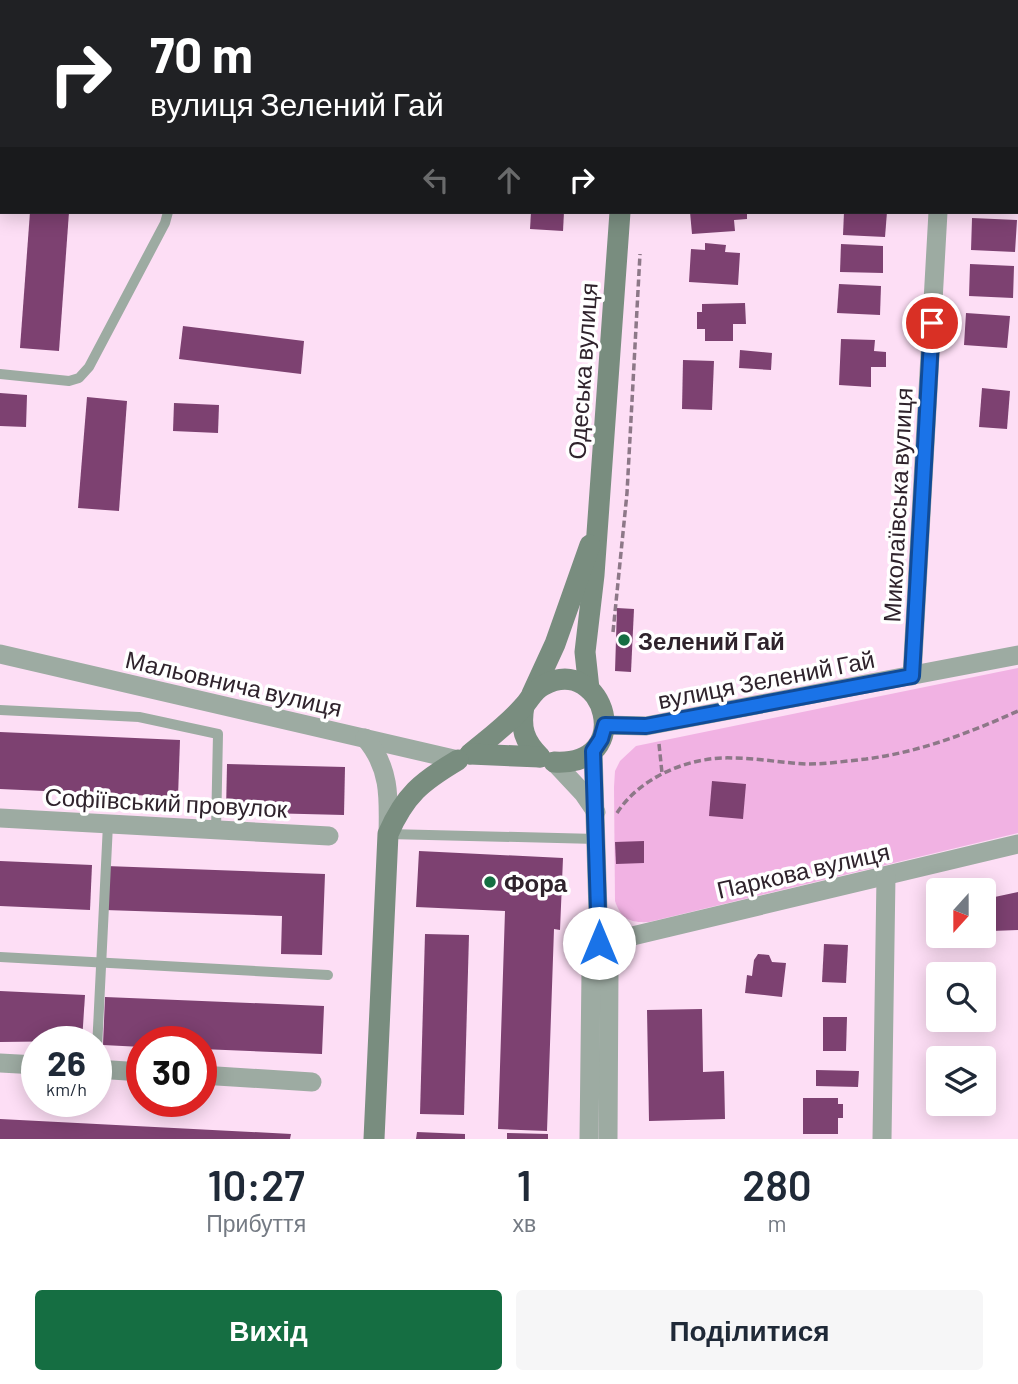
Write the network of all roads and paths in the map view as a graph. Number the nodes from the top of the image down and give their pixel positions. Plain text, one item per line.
1 (167, 214) edge
2 (620, 214) edge
3 (938, 214) edge
4 (640, 251) dead end
5 (0, 374) edge
6 (595, 533) junction
7 (613, 632) dead end
8 (0, 654) edge
9 (1018, 655) edge
10 (912, 676) junction
11 (589, 689) junction
12 (528, 700) junction
13 (0, 710) edge
14 (1018, 711) edge
15 (605, 725) junction
16 (365, 738) junction
17 (659, 744) dead end
18 (593, 751) junction
19 (458, 760) joint
20 (547, 760) junction
21 (662, 774) junction
22 (617, 813) dead end
23 (597, 814) junction
24 (0, 818) edge
25 (108, 824) junction
26 (216, 830) junction
27 (388, 834) junction
28 (330, 836) dead end
29 (598, 839) junction
30 (1018, 844) edge
31 (886, 876) junction
32 (599, 943) junction
33 (0, 957) edge
34 (101, 962) junction
35 (328, 975) dead end
36 (98, 1026) edge
37 (0, 1063) edge
38 (21, 1064) edge
39 (217, 1076) edge
40 (312, 1082) dead end
41 (374, 1139) edge
42 (589, 1139) edge
43 (608, 1139) edge
44 (882, 1139) edge

1 - 5 lane
2 - 6 main road, Одеська вулиця
3 - 10 street, Миколаївська вулиця
4 - 7 path
6 - 11 main road, Одеська вулиця
6 - 12 main road, Одеська вулиця
8 - 16 street, Мальовнича вулиця
9 - 10 street, вулиця Зелений Гай
10 - 15 street, вулиця Зелений Гай
11 - 12 main road
11 - 15 main road
12 - 20 main road
12 - 20 main road
13 - 26 lane
14 - 21 path
15 - 18 main road
16 - 19 street, Мальовнича вулиця
16 - 27 street
17 - 21 path
18 - 20 main road
18 - 23 street
19 - 27 main road
20 - 23 street
21 - 22 path
23 - 29 street
24 - 25 street, Софіївський провулок
25 - 26 street, Софіївський провулок
25 - 34 lane
26 - 28 street, Софіївський провулок
27 - 29 lane
27 - 41 main road
29 - 32 street
30 - 31 street, Паркова вулиця
31 - 32 street, Паркова вулиця
31 - 44 street
32 - 42 street
32 - 43 street
33 - 34 lane
34 - 35 lane
34 - 36 lane
37 - 38 street
39 - 40 street

